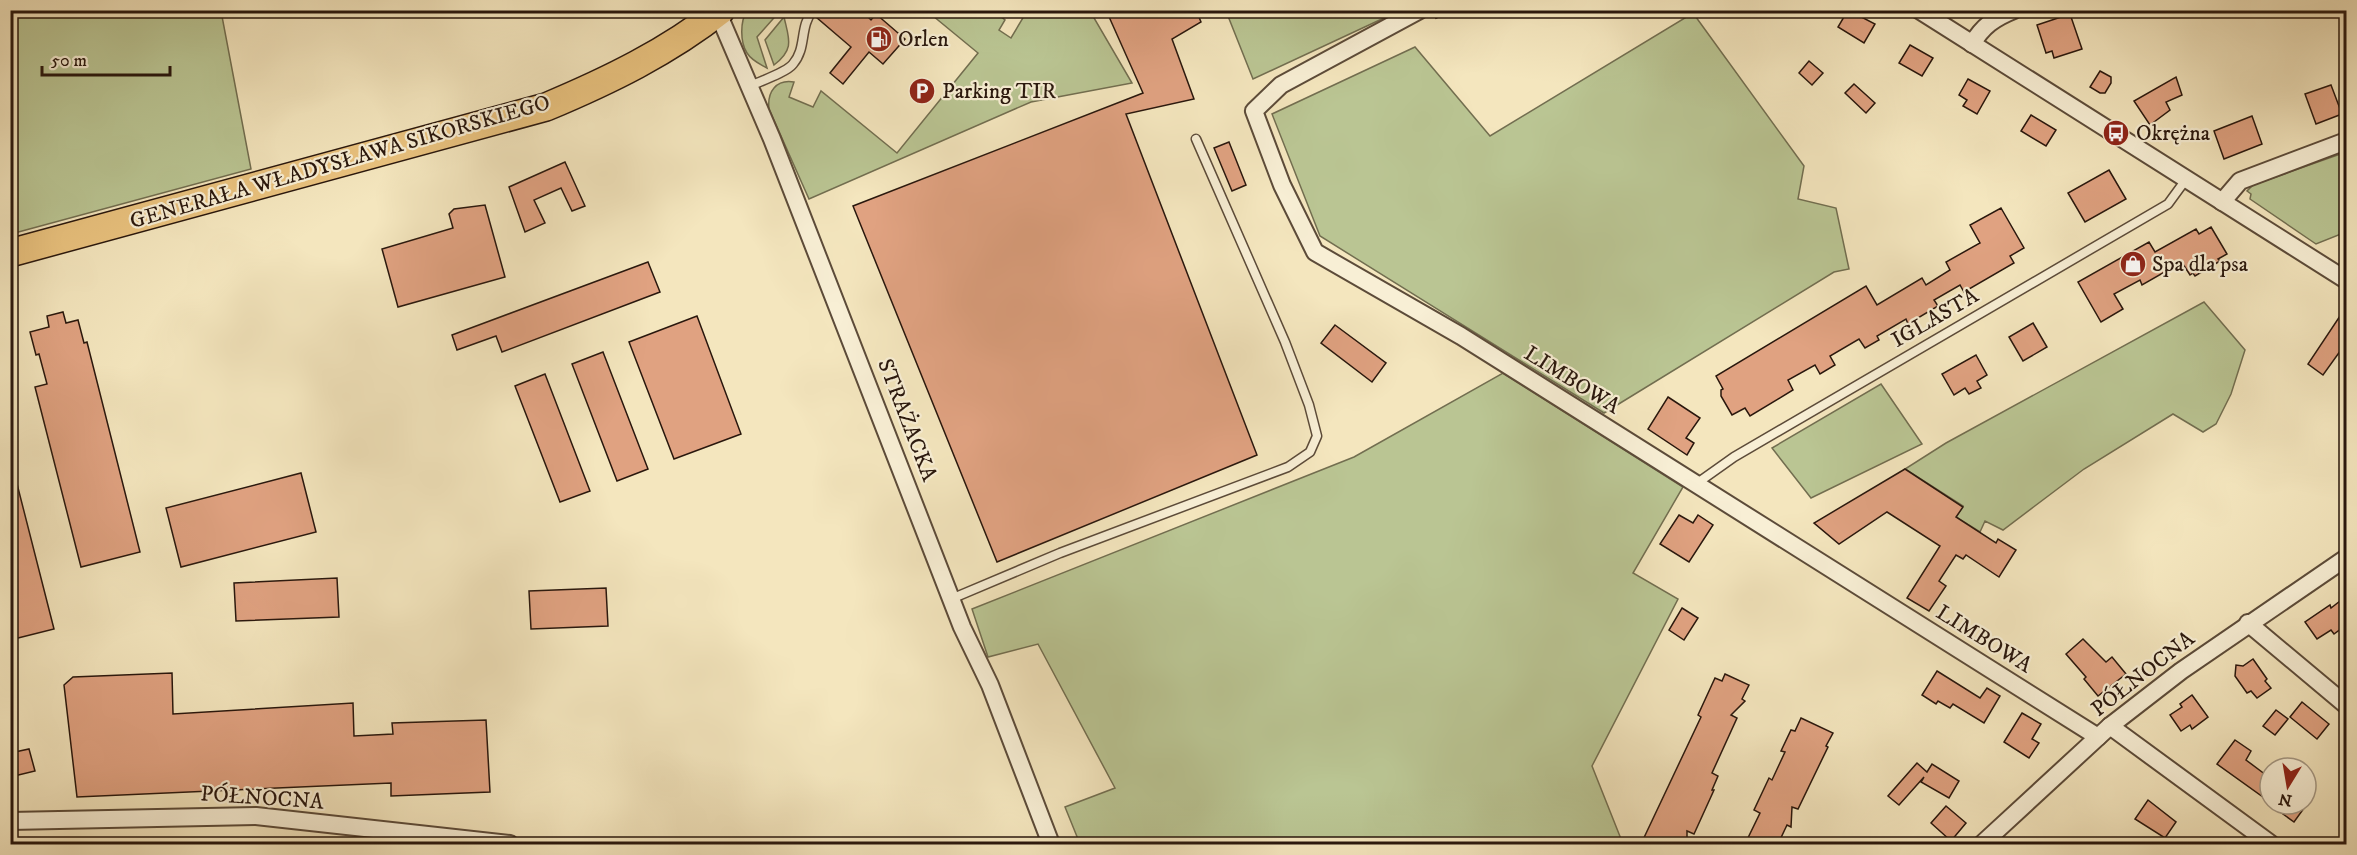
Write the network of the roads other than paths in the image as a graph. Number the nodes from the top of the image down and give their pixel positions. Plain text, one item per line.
1 (813, 10) edge
2 (1420, 10) edge
3 (1919, 10) edge
4 (2014, 10) edge
5 (719, 11) edge
6 (1972, 44) junction
7 (750, 86) junction
8 (1196, 139) dead end
9 (2346, 141) edge
10 (2187, 178) junction
11 (2222, 202) junction
12 (10, 253) edge
13 (2346, 280) edge
14 (1696, 484) junction
15 (2346, 558) edge
16 (951, 599) junction
17 (2248, 623) junction
18 (2346, 705) edge
19 (2104, 732) junction
20 (10, 821) edge
21 (1989, 842) edge
22 (510, 844) edge
23 (1051, 844) edge
24 (2271, 844) edge

1 - 7 lane
2 - 14 street, LIMBOWA
3 - 6 street
4 - 6 street
5 - 7 street, STRAŻACKA
5 - 12 main road, GENERAŁA WŁADYSŁAWA SIKORSKIEGO
6 - 10 street
7 - 16 street, STRAŻACKA
8 - 16 lane
9 - 11 street
10 - 11 street
10 - 14 lane, IGLASTA
11 - 13 street
14 - 19 street, LIMBOWA
15 - 17 street, PÓŁNOCNA
16 - 23 street, STRAŻACKA
17 - 18 street
17 - 19 street, PÓŁNOCNA
19 - 21 street, PÓŁNOCNA
19 - 24 street, LIMBOWA
20 - 22 street, PÓŁNOCNA

